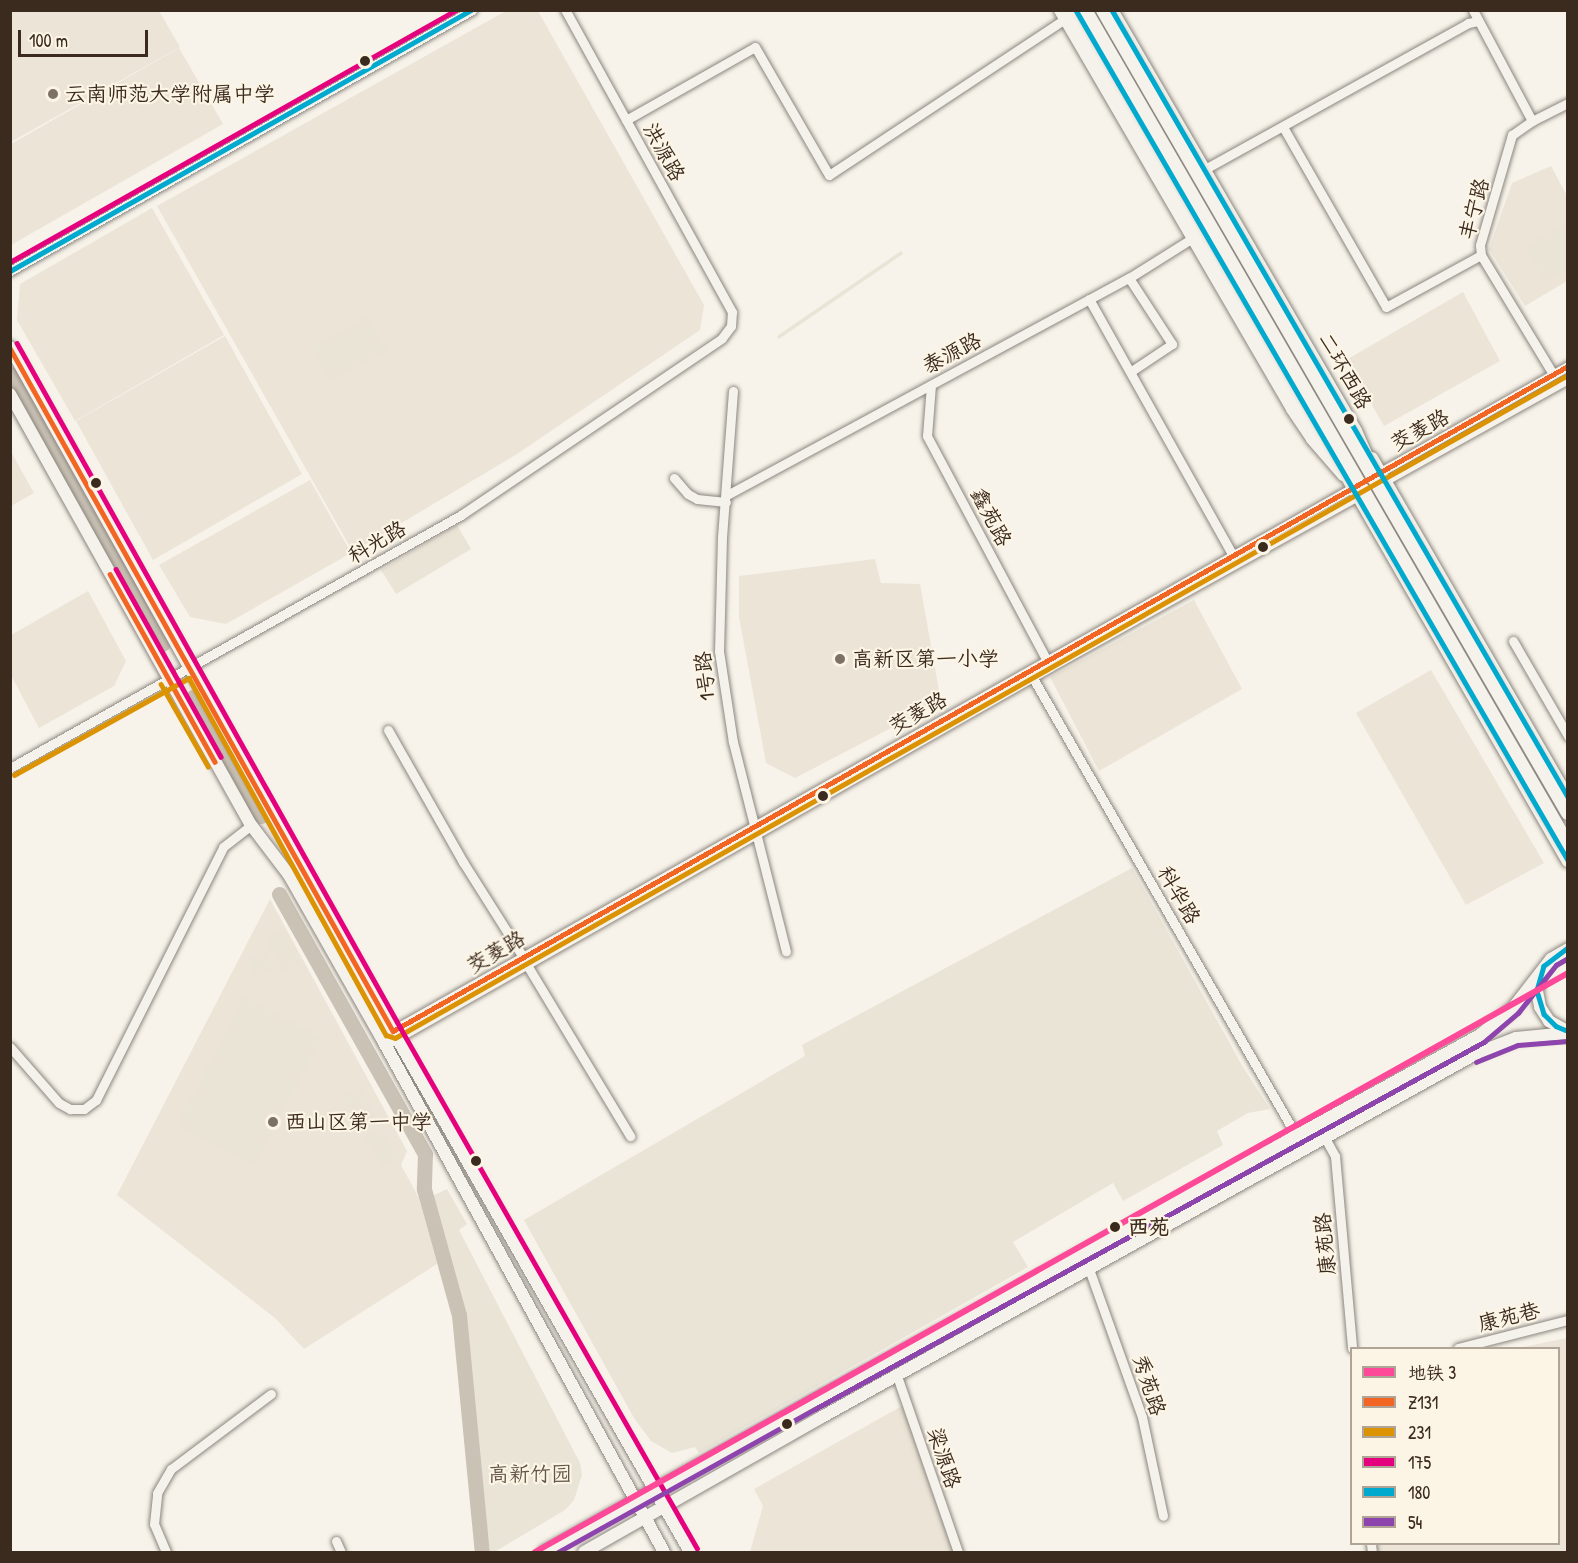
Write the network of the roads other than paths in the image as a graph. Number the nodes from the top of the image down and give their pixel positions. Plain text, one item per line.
1 (471, 10) edge
2 (565, 10) edge
3 (1058, 10) edge
4 (1076, 10) edge
5 (1085, 10) edge
6 (1103, 10) edge
7 (1112, 10) edge
8 (1473, 10) edge
9 (1065, 15) edge
10 (1478, 21) junction
11 (1568, 103) edge
12 (626, 120) junction
13 (1532, 121) junction
14 (1283, 127) junction
15 (1205, 169) junction
16 (1191, 239) junction
17 (1481, 255) junction
18 (10, 271) edge
19 (1130, 278) junction
20 (1089, 299) junction
21 (732, 312) joint
22 (10, 347) edge
23 (1568, 366) edge
24 (1130, 372) junction
25 (1553, 374) junction
26 (1568, 379) edge
27 (931, 385) junction
28 (733, 391) dead end
29 (10, 394) edge
30 (1329, 446) junction
31 (674, 478) dead end
32 (1380, 478) junction
33 (1359, 490) junction
34 (727, 498) junction
35 (1387, 514) junction
36 (1233, 556) junction
37 (1513, 641) dead end
38 (1046, 659) junction
39 (192, 668) junction
40 (1031, 674) junction
41 (168, 680) junction
42 (388, 730) dead end
43 (1568, 736) edge
44 (10, 768) edge
45 (1568, 798) edge
46 (1568, 813) edge
47 (1568, 820) edge
48 (251, 825) junction
49 (1549, 829) junction
50 (755, 832) junction
51 (1568, 835) edge
52 (1568, 845) edge
53 (1568, 861) edge
54 (1565, 950) edge
55 (786, 951) dead end
56 (525, 961) junction
57 (1544, 966) junction
58 (1568, 1032) edge
59 (395, 1035) junction
60 (383, 1041) junction
61 (10, 1047) edge
62 (630, 1136) dead end
63 (1297, 1137) junction
64 (1325, 1138) junction
65 (1089, 1269) junction
66 (1568, 1320) edge
67 (1352, 1347) edge
68 (1462, 1347) edge
69 (897, 1376) junction
70 (271, 1394) dead end
71 (655, 1490) junction
72 (635, 1501) junction
73 (664, 1507) junction
74 (1163, 1516) dead end
75 (645, 1518) junction
76 (336, 1541) dead end
77 (166, 1552) edge
78 (341, 1552) edge
79 (544, 1552) edge
80 (585, 1552) edge
81 (664, 1552) edge
82 (690, 1552) edge
83 (958, 1552) edge

1 - 18 street
2 - 12 street, 洪源路
3 - 9 street
4 - 30 main road
5 - 52 highway, bridge
6 - 46 highway, bridge
7 - 15 main road, 二环西路
8 - 10 street
9 - 12 street
9 - 16 street
9 - 30 highway
10 - 13 street
10 - 14 street
11 - 13 street, 丰宁路
12 - 21 street, 洪源路
13 - 17 street, 丰宁路
14 - 15 street
14 - 17 street
15 - 32 main road, 二环西路
16 - 19 street, 泰源路
16 - 33 street
17 - 25 street, 丰宁路
19 - 20 street, 泰源路
19 - 24 street
20 - 24 street
20 - 27 street, 泰源路
21 - 39 street, 科光路
22 - 39 main road
23 - 25 street, 茭菱路
24 - 36 street
25 - 32 street, 茭菱路
26 - 32 street, 茭菱路
27 - 34 street, 泰源路
27 - 38 street, 鑫苑路
28 - 34 street, 1号路
29 - 41 main road
30 - 33 main road
31 - 34 street
32 - 33 street, 茭菱路
32 - 35 main road
32 - 45 main road
33 - 35 main road
33 - 36 street, 茭菱路
33 - 40 street, 茭菱路
33 - 49 main road
34 - 50 street, 1号路
35 - 47 main road, bridge
36 - 38 street, 茭菱路
37 - 43 street
38 - 40 street, 茭菱路
39 - 41 street, 科光路
39 - 59 main road
40 - 50 street, 茭菱路
40 - 63 street, 科华路
41 - 44 street, 科光路
41 - 48 main road
42 - 56 street
48 - 60 main road
48 - 61 street
49 - 51 main road
49 - 53 main road
50 - 55 street, 1号路
50 - 56 street, 茭菱路
54 - 57 main road
56 - 59 street, 茭菱路
56 - 62 street
57 - 58 main road
57 - 63 main road
58 - 64 main road
59 - 60 street, 茭菱路
59 - 71 main road
60 - 72 main road
63 - 71 main road
64 - 65 main road
64 - 67 street, 康苑路
65 - 69 main road
65 - 74 street, 秀苑路
66 - 68 street, 康苑巷
69 - 73 main road
69 - 83 street, 梁源路
70 - 77 street
71 - 72 main road
71 - 73 main road
72 - 75 main road
72 - 79 main road
73 - 75 main road
73 - 82 main road
75 - 80 main road
75 - 81 main road
76 - 78 street

